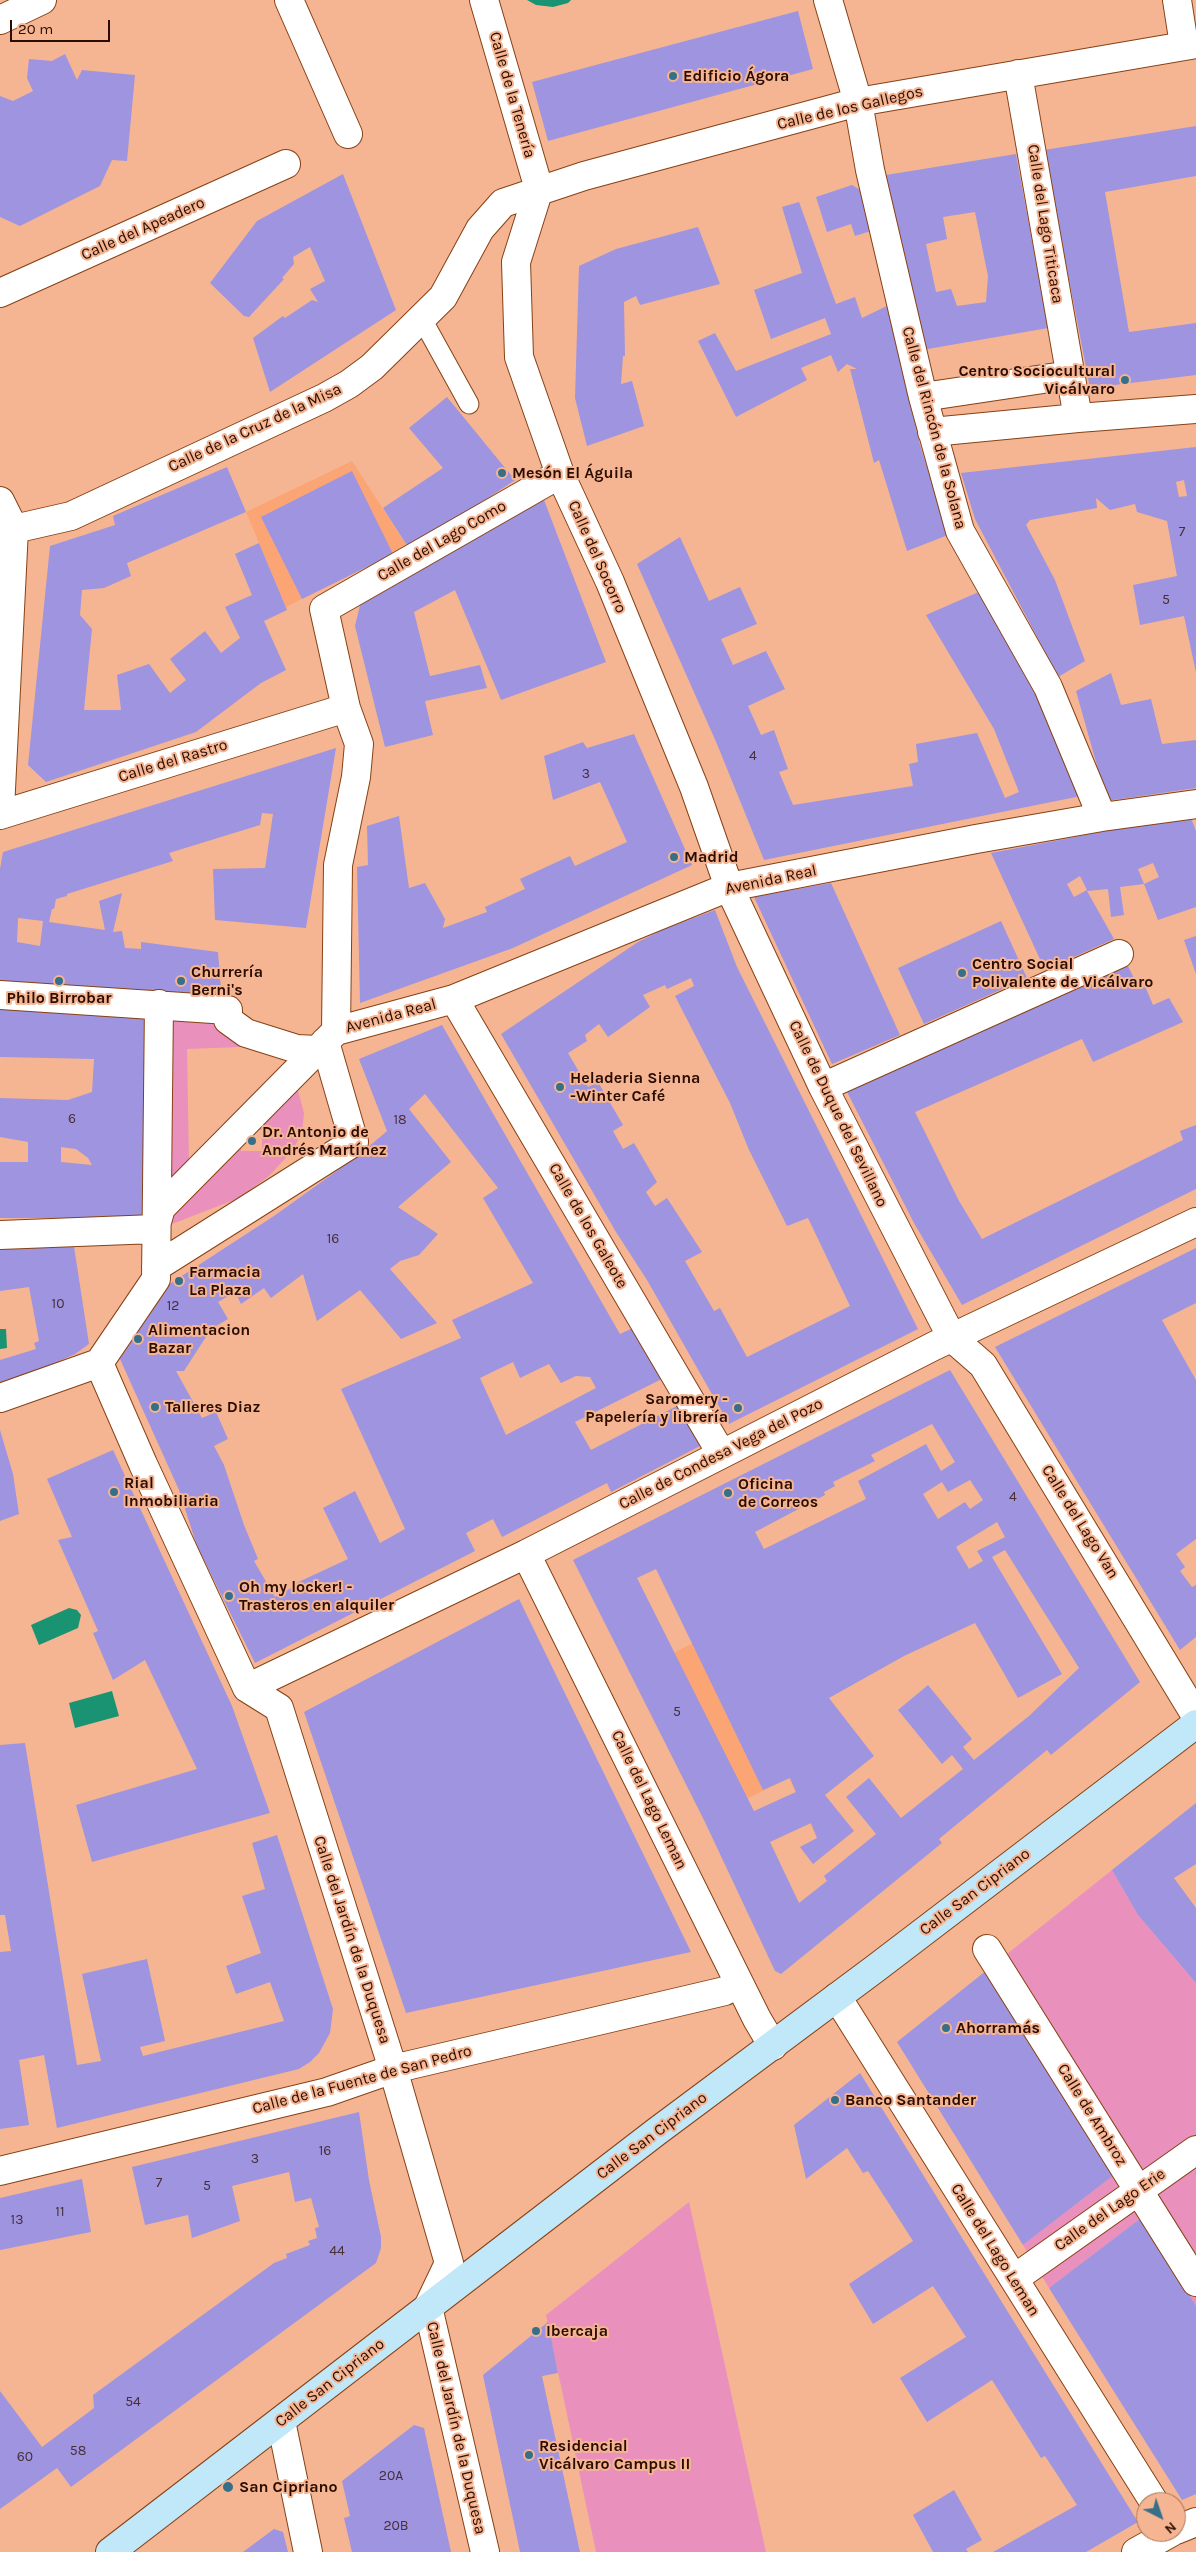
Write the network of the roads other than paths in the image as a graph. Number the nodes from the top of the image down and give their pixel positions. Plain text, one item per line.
1 (42, 0) edge
2 (289, 0) edge
3 (484, 0) edge
4 (828, 0) edge
5 (1177, 0) edge
6 (0, 20) edge
7 (1190, 44) edge
8 (1018, 74) junction
9 (858, 102) junction
10 (348, 134) dead end
11 (286, 164) dead end
12 (539, 189) junction
13 (0, 293) edge
14 (422, 319) junction
15 (1070, 375) junction
16 (923, 397) junction
17 (469, 404) dead end
18 (1196, 409) edge
19 (1078, 418) junction
20 (932, 432) junction
21 (560, 474) junction
22 (0, 501) edge
23 (7, 528) edge
24 (346, 708) junction
25 (1196, 804) edge
26 (0, 809) edge
27 (0, 814) edge
28 (1102, 817) junction
29 (729, 887) junction
30 (1119, 954) dead end
31 (0, 995) edge
32 (454, 999) junction
33 (159, 1004) junction
34 (326, 1041) junction
35 (823, 1086) junction
36 (1196, 1222) edge
37 (155, 1230) junction
38 (0, 1235) edge
39 (156, 1267) junction
40 (952, 1338) junction
41 (100, 1363) junction
42 (0, 1398) edge
43 (722, 1454) junction
44 (526, 1554) junction
45 (247, 1688) junction
46 (1196, 1716) edge
47 (1196, 1724) edge
48 (987, 1950) dead end
49 (725, 1991) dead end
50 (837, 1997) junction
51 (773, 2046) junction
52 (393, 2069) junction
53 (1196, 2150) edge
54 (0, 2171) edge
55 (1140, 2190) junction
56 (1025, 2271) dead end
57 (1196, 2282) edge
58 (428, 2307) junction
59 (281, 2421) junction
60 (1148, 2492) edge
61 (1154, 2542) edge
62 (110, 2552) edge
63 (308, 2552) edge
64 (485, 2552) edge
65 (1136, 2552) edge

1 - 6 street
2 - 10 street
3 - 12 street, Calle de la Tenería
4 - 9 street, Calle del Rincón de la Solana
5 - 7 street
7 - 8 street, Calle de los Gallegos
8 - 9 street, Calle de los Gallegos
8 - 15 street, Calle del Lago Titicaca
9 - 12 street, Calle de los Gallegos
9 - 16 street, Calle del Rincón de la Solana
11 - 13 street, Calle del Apeadero
12 - 14 street, Calle de la Cruz de la Misa
12 - 21 street, Calle del Socorro
14 - 17 lane
14 - 23 street, Calle de la Cruz de la Misa
15 - 16 street
15 - 19 street, Calle del Lago Titicaca
16 - 20 street, Calle del Rincón de la Solana
18 - 19 street
19 - 20 street
20 - 28 street, Calle del Rincón de la Solana
21 - 24 street, Calle del Lago Como
21 - 29 street, Calle del Socorro
22 - 23 street
23 - 26 street
24 - 27 street, Calle del Rastro
24 - 34 street
25 - 28 street, Avenida Real
28 - 29 street, Avenida Real
29 - 32 street, Avenida Real
29 - 35 street, Calle de Duque del Sevillano
30 - 35 street
31 - 33 street
32 - 34 street, Avenida Real
32 - 43 street, Calle de los Galeote
33 - 34 street
33 - 37 street
34 - 37 street
34 - 39 street
35 - 40 street, Calle de Duque del Sevillano
36 - 40 street, Calle de Condesa Vega del Pozo
37 - 38 street
37 - 39 street
39 - 41 street
40 - 43 street, Calle de Condesa Vega del Pozo
40 - 46 street, Calle del Lago Van
41 - 42 street
41 - 45 street
43 - 44 street, Calle de Condesa Vega del Pozo
44 - 45 street, Calle de Condesa Vega del Pozo
44 - 51 street, Calle del Lago Leman
45 - 52 street, Calle del Jardín de la Duquesa
47 - 50 street, Calle San Cipriano
48 - 55 street, Calle de Ambroz
49 - 52 street, Calle de la Fuente de San Pedro
50 - 51 street, Calle San Cipriano
50 - 60 street, Calle del Lago Leman
51 - 58 street, Calle San Cipriano
52 - 54 street, Calle de la Fuente de San Pedro
52 - 58 street, Calle del Jardín de la Duquesa
53 - 55 street, Calle del Lago Erie
55 - 56 street, Calle del Lago Erie
55 - 57 street, Calle de Ambroz
58 - 59 street, Calle San Cipriano
58 - 64 street, Calle del Jardín de la Duquesa
59 - 62 street, Calle San Cipriano
59 - 63 street
61 - 65 street

